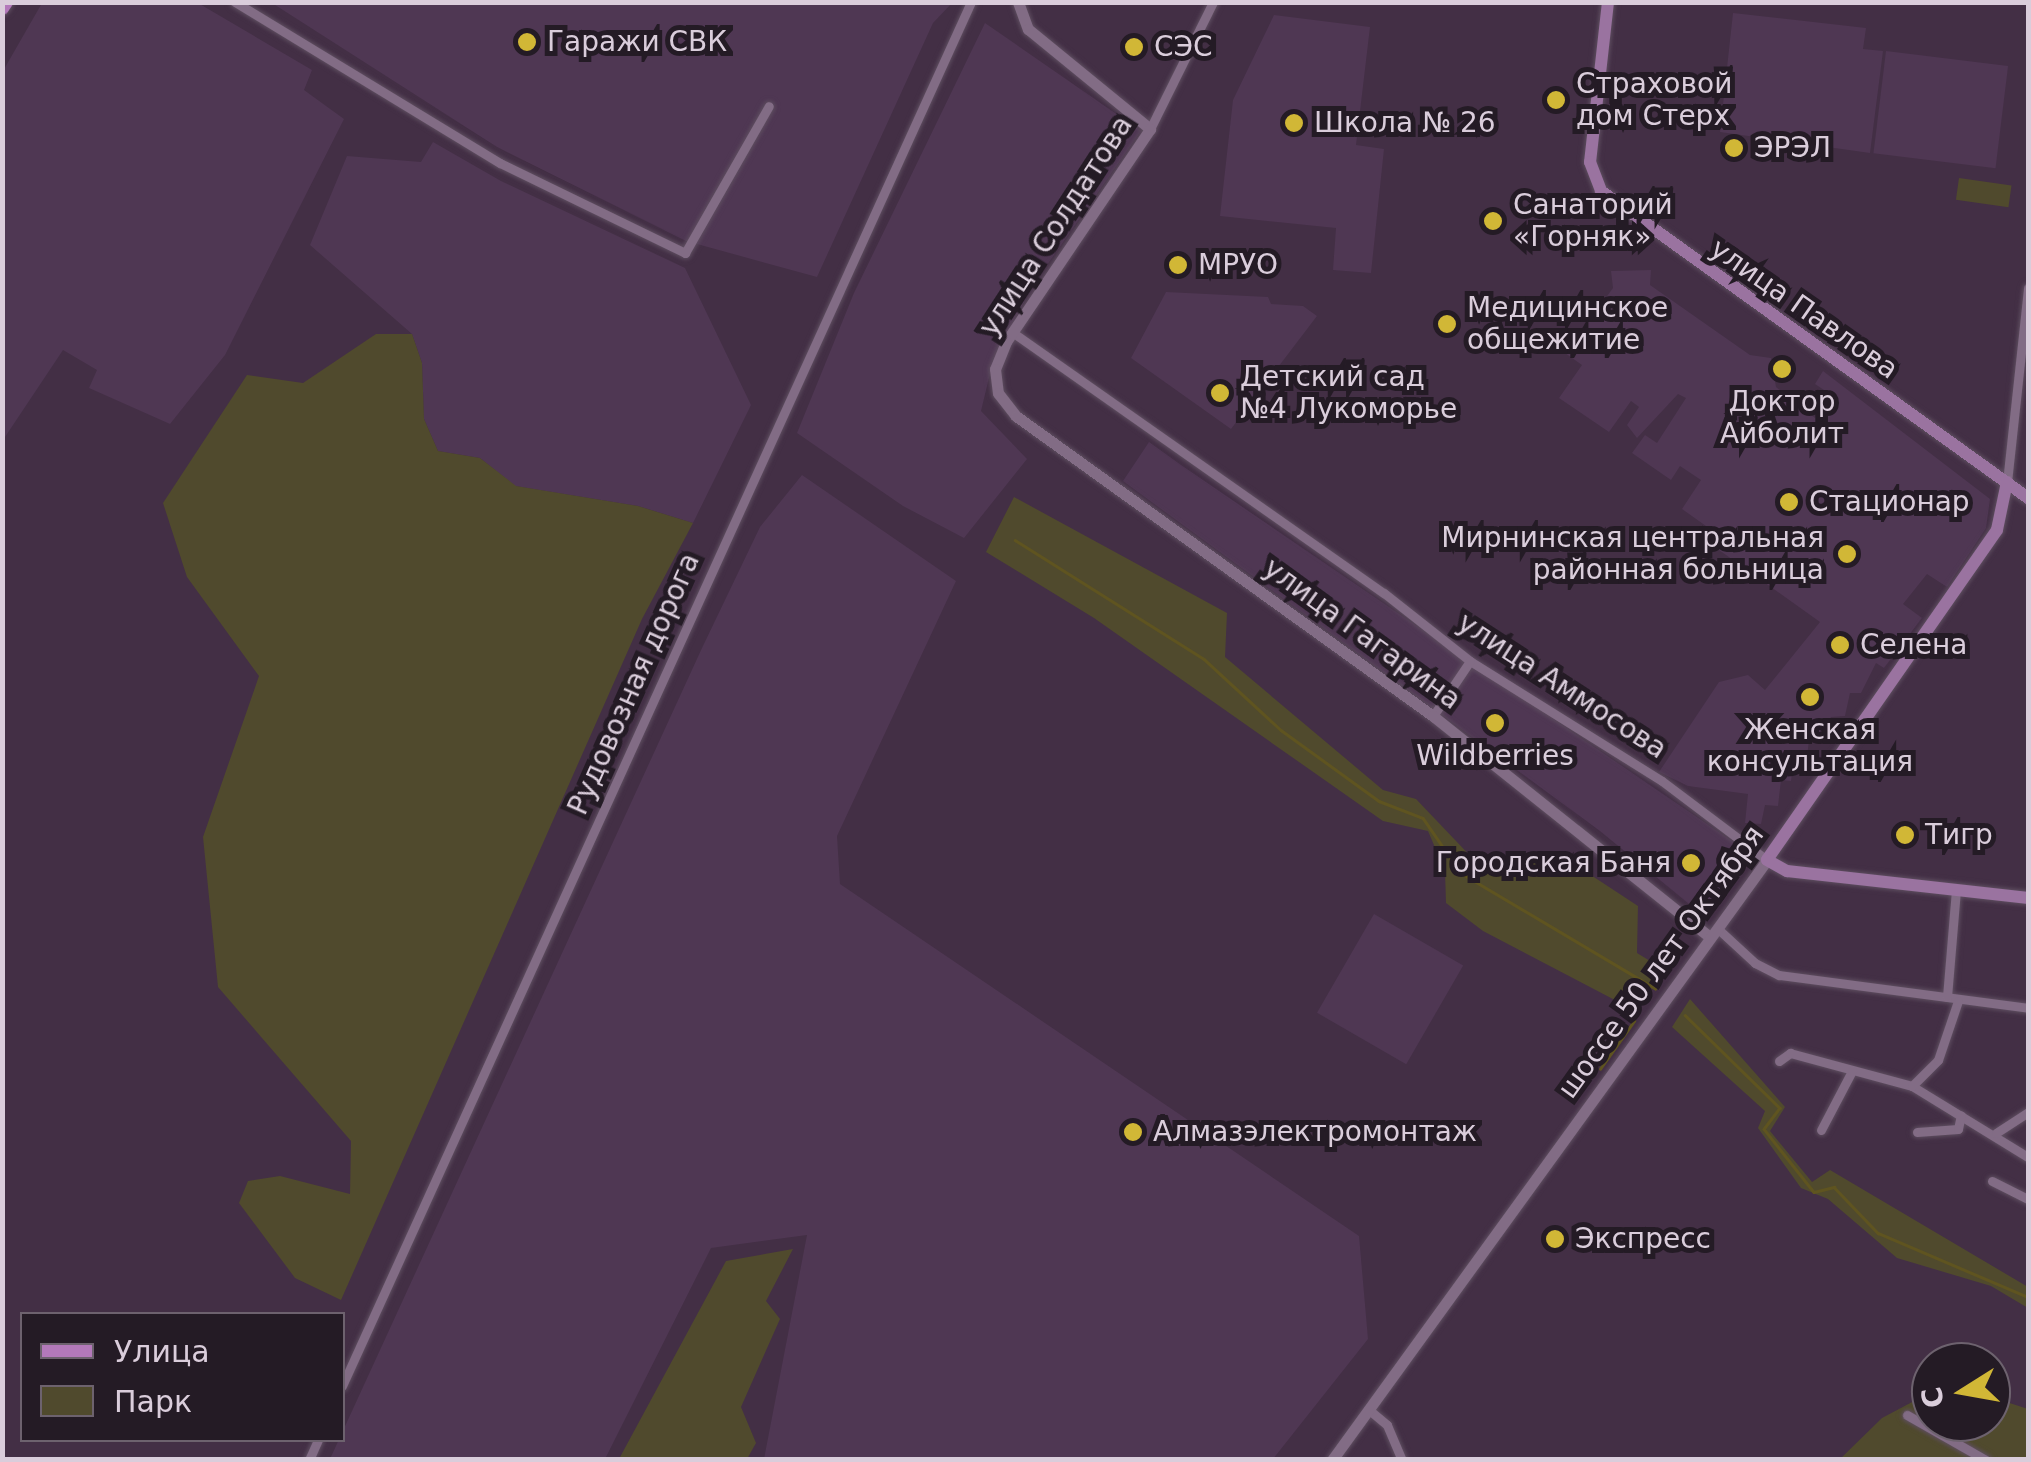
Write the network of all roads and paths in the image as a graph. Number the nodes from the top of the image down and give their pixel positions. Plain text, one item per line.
1 (235, 2) edge
2 (971, 2) edge
3 (1018, 2) edge
4 (1213, 2) edge
5 (1608, 2) edge
6 (769, 106) dead end
7 (1150, 129) junction
8 (2028, 288) edge
9 (1012, 332) junction
10 (995, 370) joint
11 (2006, 482) junction
12 (2028, 498) edge
13 (1470, 661) junction
14 (1433, 716) junction
15 (1766, 860) junction
16 (1956, 890) junction
17 (2028, 898) edge
18 (1714, 932) junction
19 (1947, 997) junction
20 (1958, 1001) junction
21 (2028, 1008) edge
22 (1780, 1061) dead end
23 (1852, 1071) junction
24 (1912, 1086) junction
25 (2028, 1112) edge
26 (1962, 1115) junction
27 (1822, 1130) dead end
28 (1917, 1132) dead end
29 (1996, 1134) junction
30 (2028, 1157) edge
31 (1992, 1181) dead end
32 (2028, 1198) edge
33 (345, 1379) edge
34 (1368, 1409) junction
35 (1907, 1415) dead end
36 (1332, 1460) edge
37 (1402, 1460) edge
38 (1986, 1460) edge

1 - 6 street
2 - 33 street, Рудовозная дорога
3 - 7 street
4 - 7 street, улица Солдатова
5 - 11 main road, улица Павлова
7 - 9 street, улица Солдатова
8 - 11 street
9 - 10 street, улица Солдатова
9 - 13 street, улица Аммосова
10 - 14 street, улица Гагарина
11 - 12 main road, улица Павлова
11 - 15 main road, шоссе 50 лет Октября
13 - 14 street
13 - 15 street, улица Аммосова
14 - 18 street, улица Гагарина
15 - 16 main road, улица Аммосова
15 - 18 street, шоссе 50 лет Октября
16 - 17 main road, улица Аммосова
16 - 19 street
18 - 19 street, улица Гагарина
18 - 34 street, шоссе 50 лет Октября
19 - 20 street, улица Гагарина
20 - 21 street, улица Гагарина
20 - 24 street
22 - 23 street
23 - 24 street
23 - 27 street
24 - 26 street
25 - 29 street
26 - 28 street
26 - 29 street
29 - 30 street
31 - 32 street
34 - 36 street, шоссе 50 лет Октября
34 - 37 street
35 - 38 street

